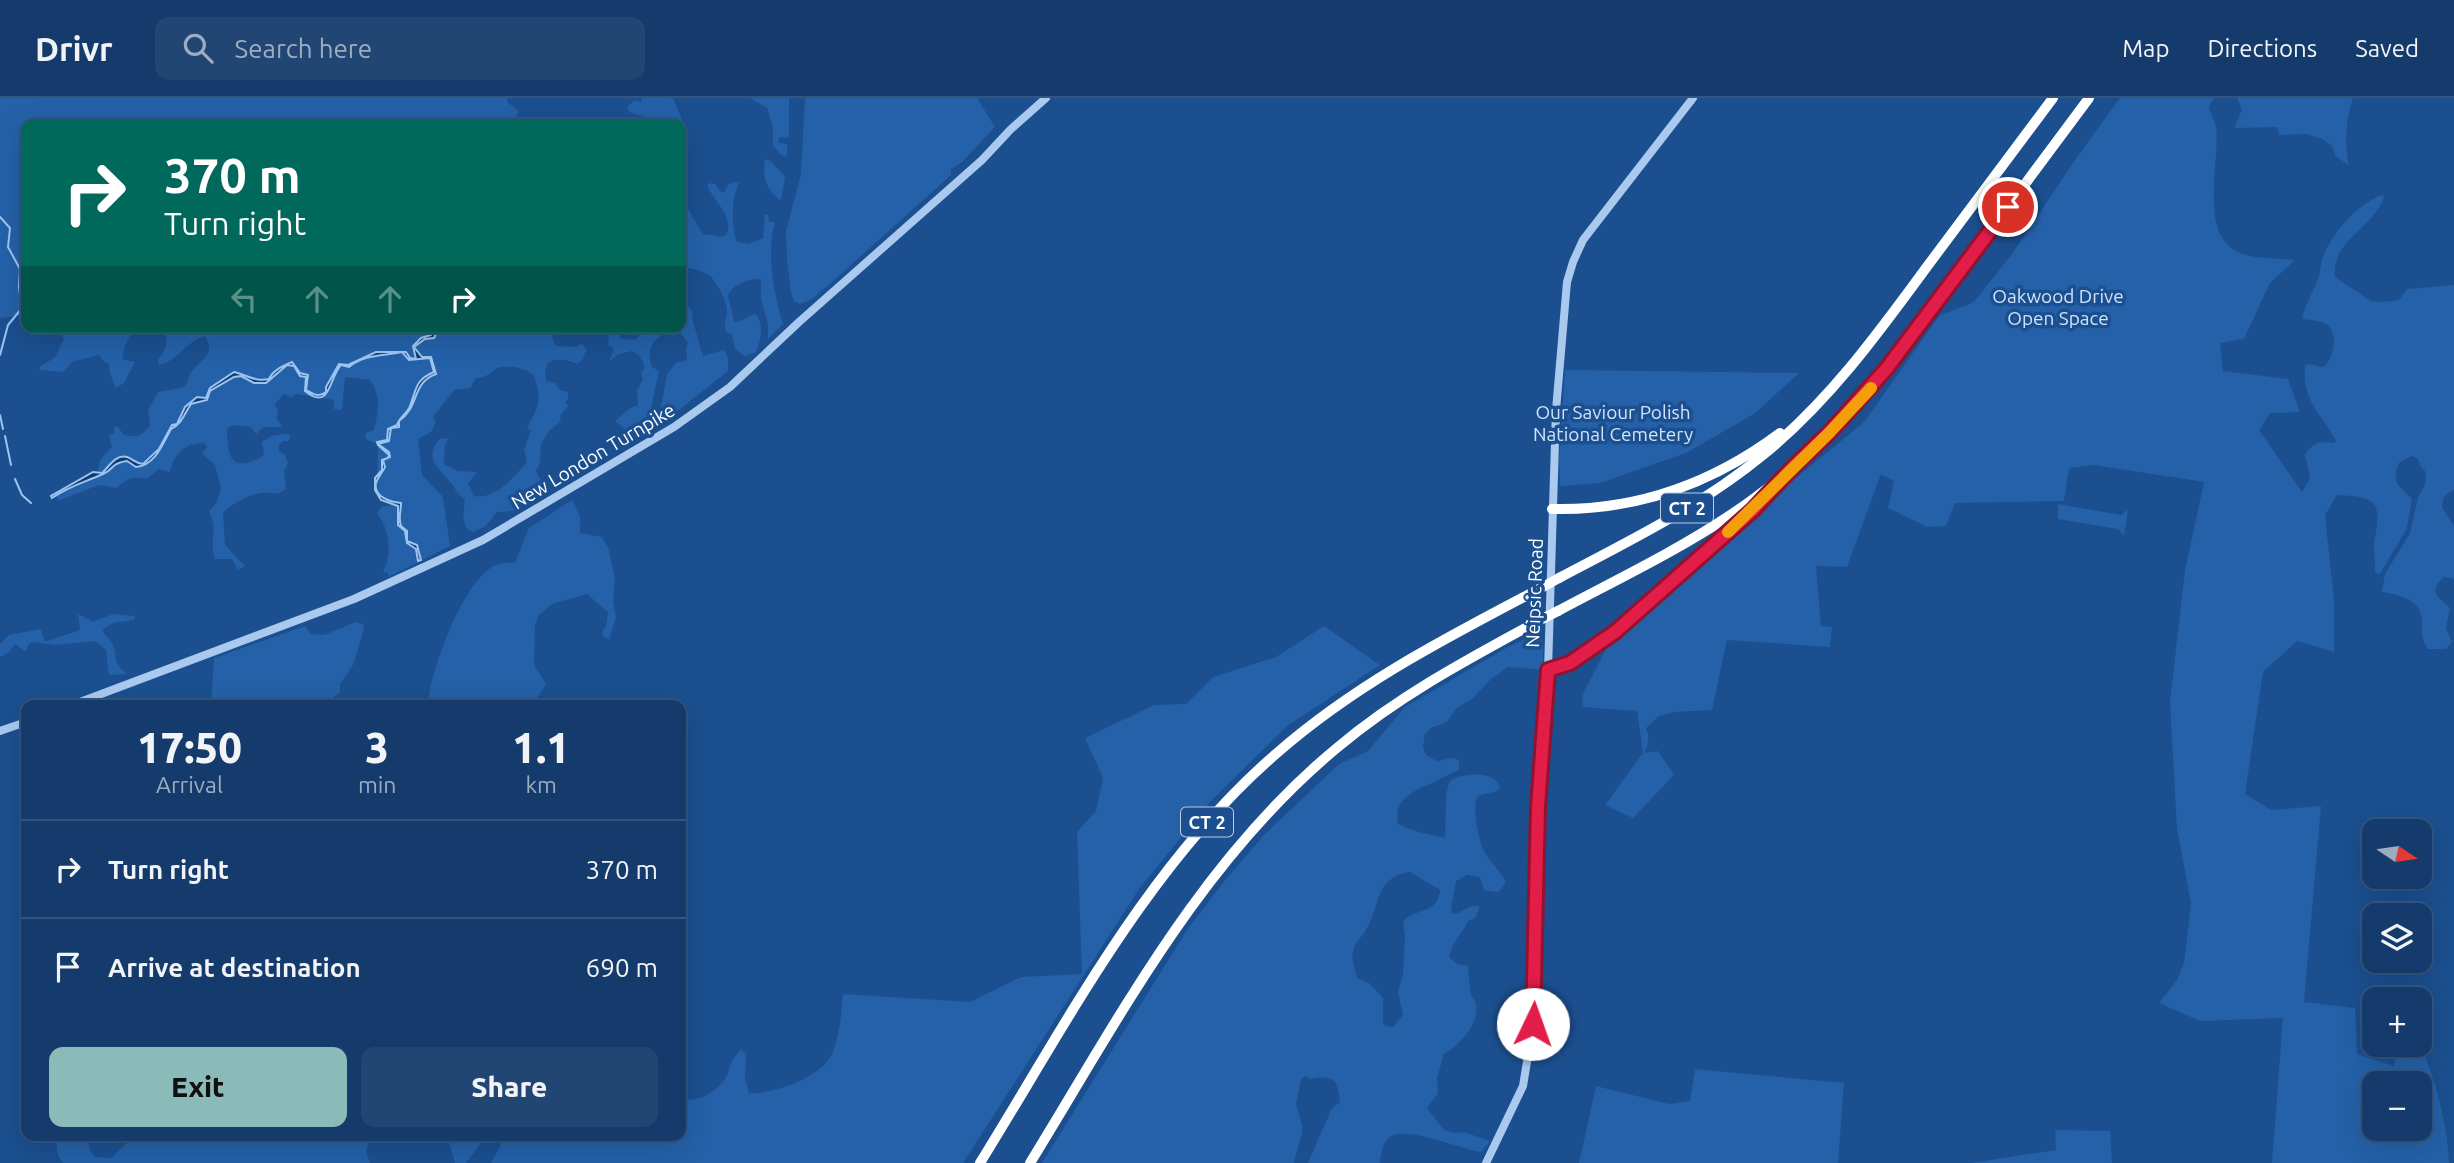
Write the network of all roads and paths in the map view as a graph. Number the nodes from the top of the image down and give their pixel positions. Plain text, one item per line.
1 (1046, 98) edge
2 (1693, 98) edge
3 (2053, 98) edge
4 (2089, 98) edge
5 (1803, 419) junction
6 (1793, 467) junction
7 (1552, 509) junction
8 (1548, 670) junction
9 (85, 700) edge
10 (21, 724) edge
11 (0, 731) edge
12 (980, 1163) edge
13 (1030, 1163) edge
14 (1486, 1163) edge

1 - 9 street, New London Turnpike
2 - 7 street, Neipsic Road
3 - 5 highway, CT 2
4 - 6 highway, CT 2
5 - 7 highway
5 - 12 highway, CT 2, bridge
6 - 8 highway
6 - 13 highway, CT 2, bridge
7 - 8 street, Neipsic Road
8 - 14 street, Neipsic Road
10 - 11 street

